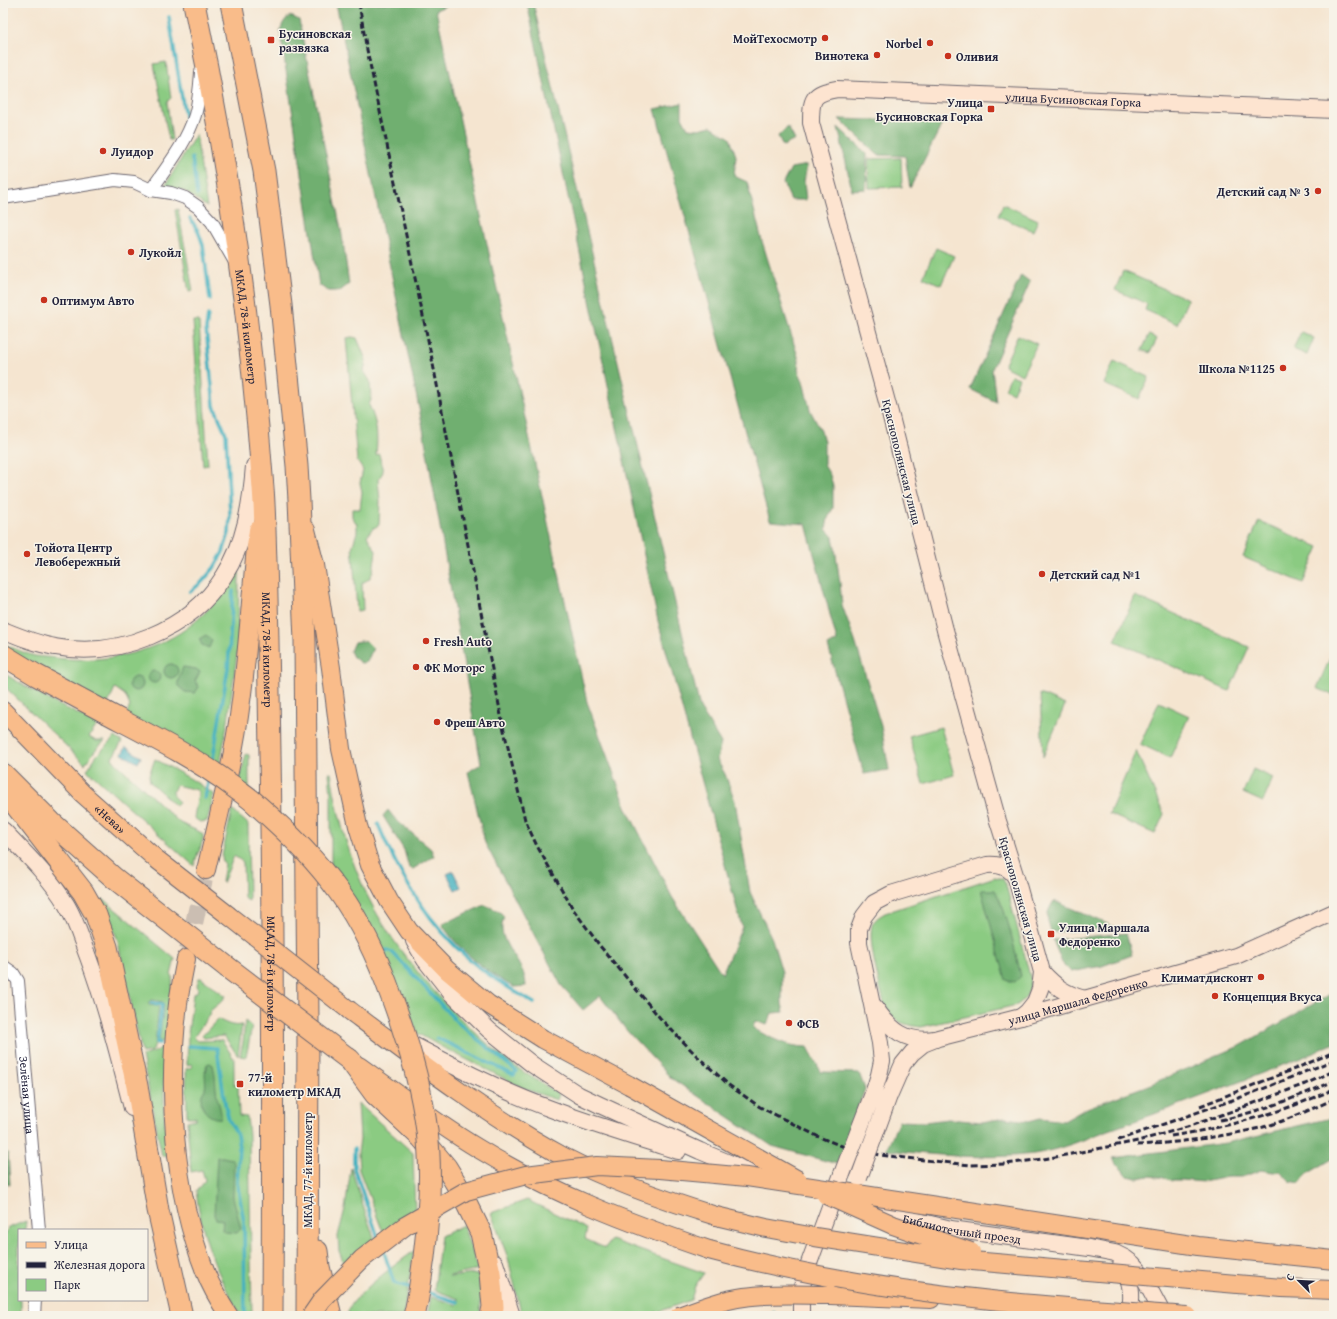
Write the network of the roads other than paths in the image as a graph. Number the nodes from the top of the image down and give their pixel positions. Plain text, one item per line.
1 (194, 3) edge
2 (231, 3) edge
3 (203, 44) junction
4 (815, 97) joint
5 (1334, 110) edge
6 (151, 190) junction
7 (3, 198) edge
8 (242, 275) junction
9 (257, 420) junction
10 (263, 491) junction
11 (299, 500) junction
12 (3, 630) edge
13 (3, 655) edge
14 (3, 711) edge
15 (3, 774) edge
16 (3, 789) edge
17 (1000, 827) junction
18 (3, 830) edge
19 (987, 865) junction
20 (206, 870) tunnel mouth
21 (1016, 878) junction
22 (1334, 912) edge
23 (409, 931) junction
24 (186, 959) tunnel mouth
25 (3, 966) edge
26 (1042, 972) junction
27 (1085, 998) junction
28 (871, 1001) junction
29 (349, 1010) junction
30 (1021, 1017) junction
31 (938, 1038) junction
32 (350, 1060) junction
33 (734, 1165) junction
34 (307, 1173) junction
35 (834, 1197) junction
36 (158, 1210) junction
37 (873, 1210) junction
38 (39, 1229) edge
39 (481, 1233) junction
40 (1105, 1250) junction
41 (1334, 1260) edge
42 (1028, 1266) junction
43 (1334, 1290) edge
44 (992, 1300) junction
45 (35, 1301) edge
46 (273, 1309) edge
47 (34, 1316) edge
48 (182, 1316) edge
49 (230, 1316) edge
50 (307, 1316) edge
51 (311, 1316) edge
52 (331, 1316) edge
53 (414, 1316) edge
54 (491, 1316) edge
55 (512, 1316) edge
56 (679, 1316) edge
57 (801, 1316) edge
58 (1129, 1316) edge
59 (1164, 1316) edge
60 (1187, 1316) edge

1 - 3 highway, МКАД, 78-й километр
2 - 11 highway
3 - 6 street
3 - 8 highway, МКАД, 78-й километр
4 - 5 street, улица Бусиновская Горка
4 - 17 street, Краснополянская улица
6 - 7 street
6 - 8 street
8 - 9 highway, МКАД, 78-й километр
9 - 10 highway, МКАД, 78-й километр
9 - 12 street
10 - 20 main road
10 - 46 highway, МКАД, 78-й километр
11 - 23 main road
11 - 34 highway, МКАД, 77-й километр
13 - 53 highway, bridge
14 - 29 main road, «Нева», bridge
15 - 32 highway, bridge
16 - 36 highway
17 - 19 street, Краснополянская улица
17 - 21 street, Краснополянская улица
18 - 36 street
19 - 21 street
19 - 28 street
21 - 26 street, Краснополянская улица
22 - 27 street, улица Маршала Федоренко
23 - 33 street
23 - 42 main road, bridge
24 - 49 main road
25 - 38 street, Зелёная улица
26 - 27 street
26 - 30 street
27 - 30 street, улица Маршала Федоренко
28 - 31 street
28 - 35 street, bridge
29 - 33 street
29 - 42 main road, «Нева», bridge
30 - 31 street, улица Маршала Федоренко
31 - 37 street, улица Маршала Федоренко, bridge
32 - 39 highway
32 - 44 main road, bridge
33 - 35 street, Библиотечный проезд
34 - 50 highway, МКАД, 77-й километр
34 - 52 highway
35 - 37 street, Библиотечный проезд
35 - 57 street
36 - 48 highway
37 - 40 street, Библиотечный проезд
39 - 54 highway
39 - 55 street
40 - 58 street
40 - 59 street, Библиотечный проезд
41 - 51 main road, bridge
42 - 43 main road, bridge
44 - 56 main road, bridge
44 - 60 main road, bridge
45 - 47 street

